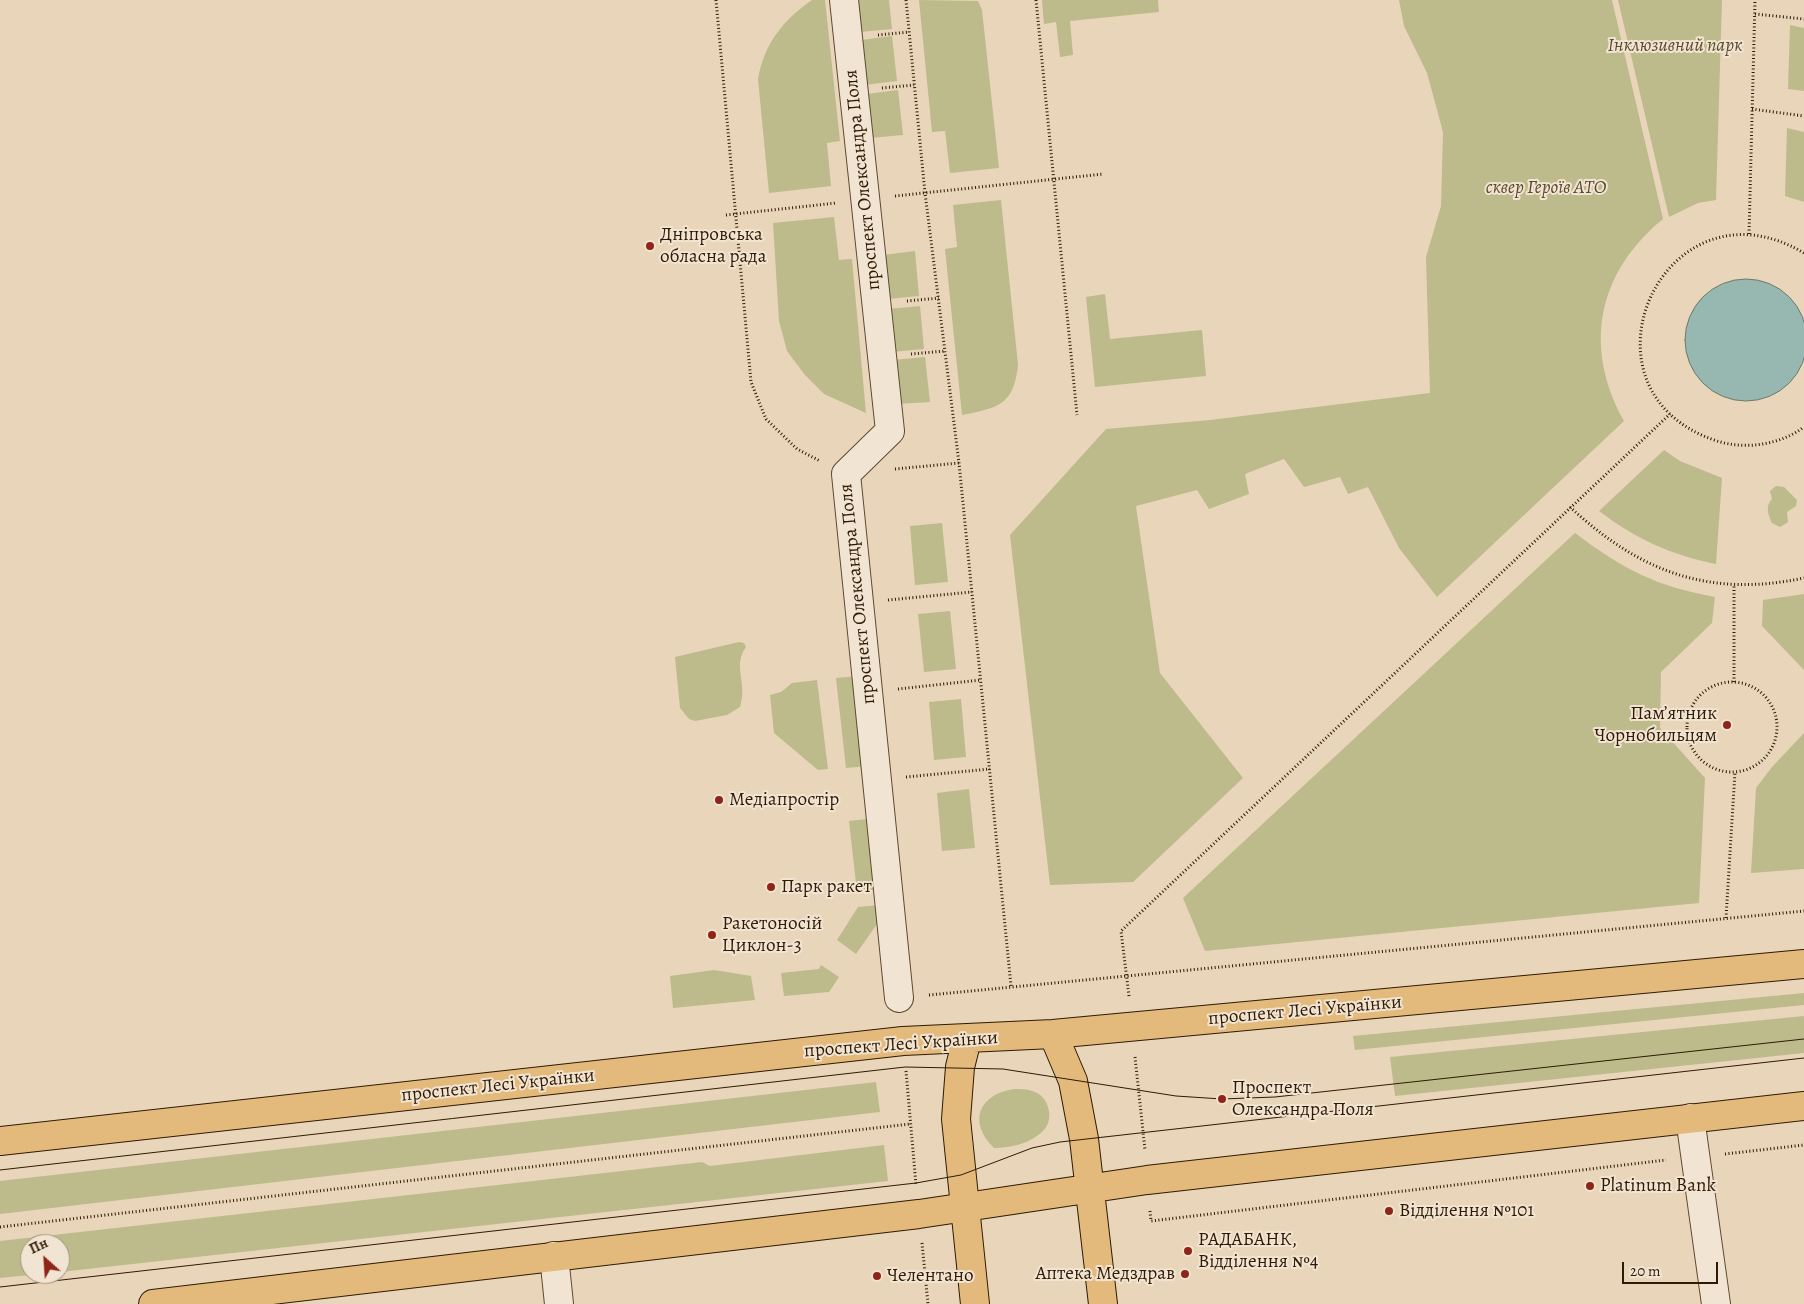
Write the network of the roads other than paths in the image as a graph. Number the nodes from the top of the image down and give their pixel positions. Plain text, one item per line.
1 (844, 0) edge
2 (1804, 964) edge
3 (898, 998) road end
4 (1053, 1034) junction
5 (967, 1038) junction
6 (1804, 1106) edge
7 (1690, 1118) junction
8 (0, 1141) edge
9 (1090, 1188) junction
10 (964, 1208) junction
11 (554, 1256) junction
12 (210, 1301) edge
13 (153, 1304) edge
14 (559, 1304) edge
15 (975, 1304) edge
16 (1103, 1304) edge
17 (1716, 1304) edge

1 - 3 street, проспект Олександра Поля
2 - 4 main road, проспект Лесі Українки
4 - 5 main road, проспект Лесі Українки
4 - 9 main road
5 - 8 main road, проспект Лесі Українки
5 - 10 main road
6 - 7 main road
7 - 9 main road
7 - 17 street
9 - 10 main road
9 - 16 main road
10 - 11 main road
10 - 15 main road
11 - 12 main road
11 - 14 street
12 - 13 main road

